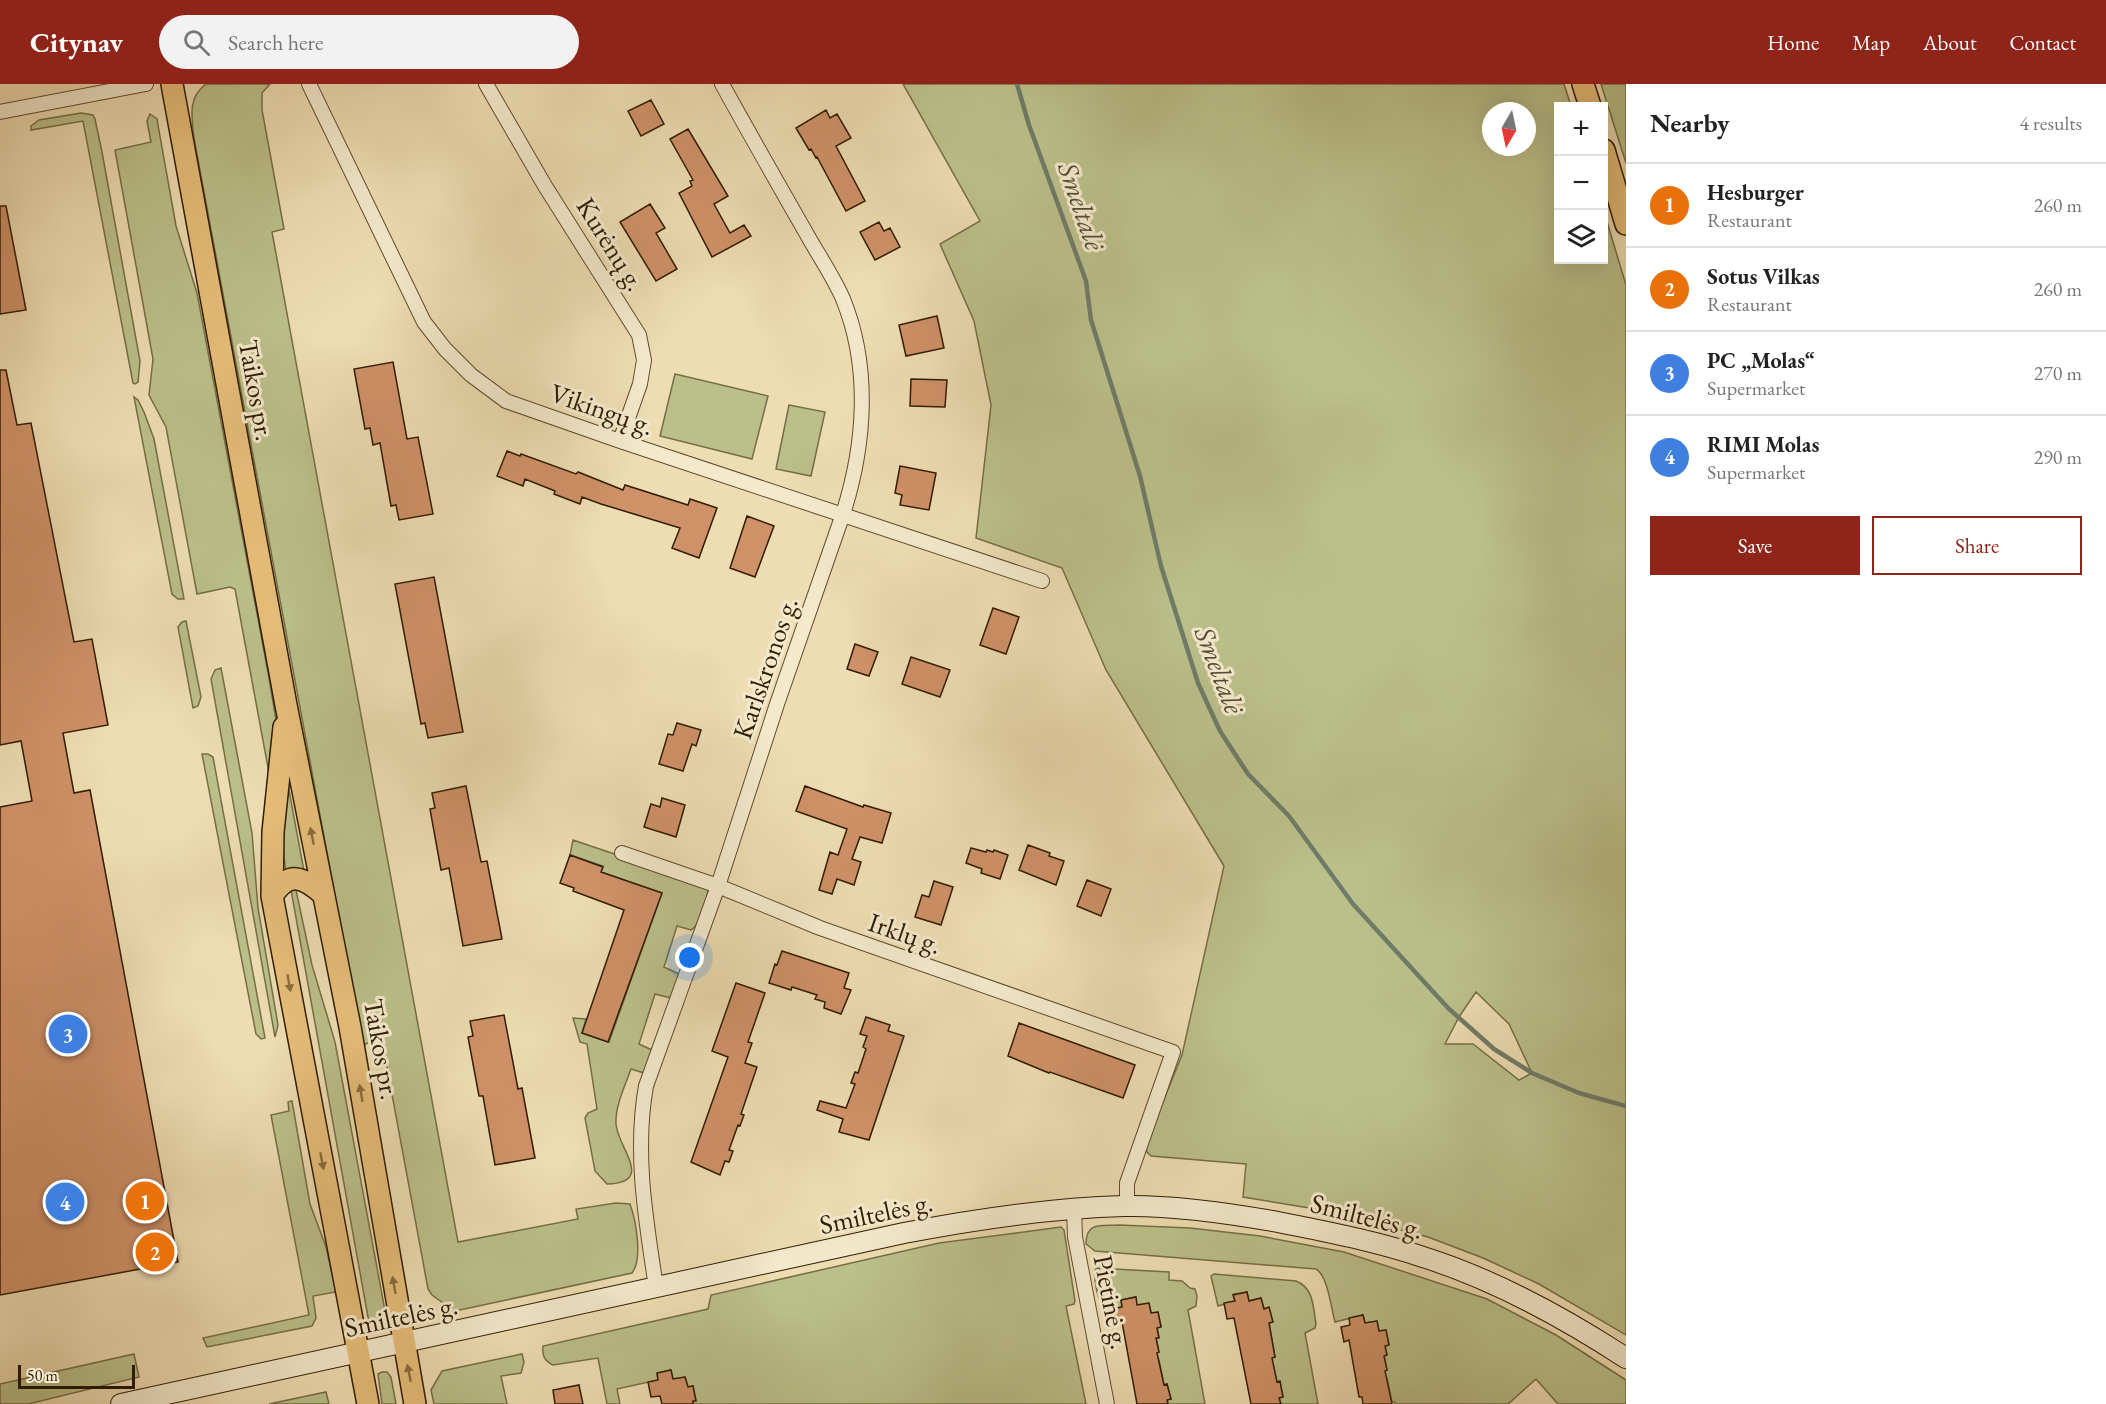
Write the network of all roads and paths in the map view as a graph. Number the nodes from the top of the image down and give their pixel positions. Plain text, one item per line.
1 (146, 84) edge
2 (172, 84) edge
3 (309, 84) edge
4 (486, 84) edge
5 (722, 84) edge
6 (1583, 84) edge
7 (1589, 102) edge
8 (0, 112) edge
9 (1606, 156) edge
10 (1626, 224) edge
11 (620, 441) junction
12 (843, 514) junction
13 (1042, 581) dead end
14 (286, 705) junction
15 (622, 853) dead end
16 (718, 886) junction
17 (323, 894) junction
18 (272, 896) junction
19 (1127, 1206) junction
20 (1074, 1208) junction
21 (656, 1287) junction
22 (403, 1343) junction
23 (358, 1353) junction
24 (1626, 1358) edge
25 (122, 1404) edge
26 (368, 1404) edge
27 (415, 1404) edge
28 (1107, 1404) edge

1 - 8 street
2 - 14 main road, Taikos pr.
3 - 11 street, Vikingų g.
4 - 11 street, Kurėnų g.
5 - 12 street, Karlskronos g.
6 - 7 main road
9 - 10 main road
11 - 12 street, Vikingų g.
12 - 13 street, Vikingų g.
12 - 16 street, Karlskronos g.
17 -> 14 main road, Taikos pr.
14 - 18 main road, Taikos pr.
15 - 16 street, Irklų g.
16 - 19 street, Irklų g.
16 - 21 street, Karlskronos g.
17 - 18 main road
22 -> 17 main road, Taikos pr.
18 -> 23 main road, Taikos pr.
19 - 20 street, Smiltelės g.
19 - 24 street, Smiltelės g.
20 - 21 street, Smiltelės g.
20 - 28 street, Pietinė g.
21 - 22 street, Smiltelės g.
22 - 23 street, Smiltelės g.
27 -> 22 main road, Taikos pr.
23 - 25 street, Smiltelės g.
23 - 26 main road, Taikos pr.

